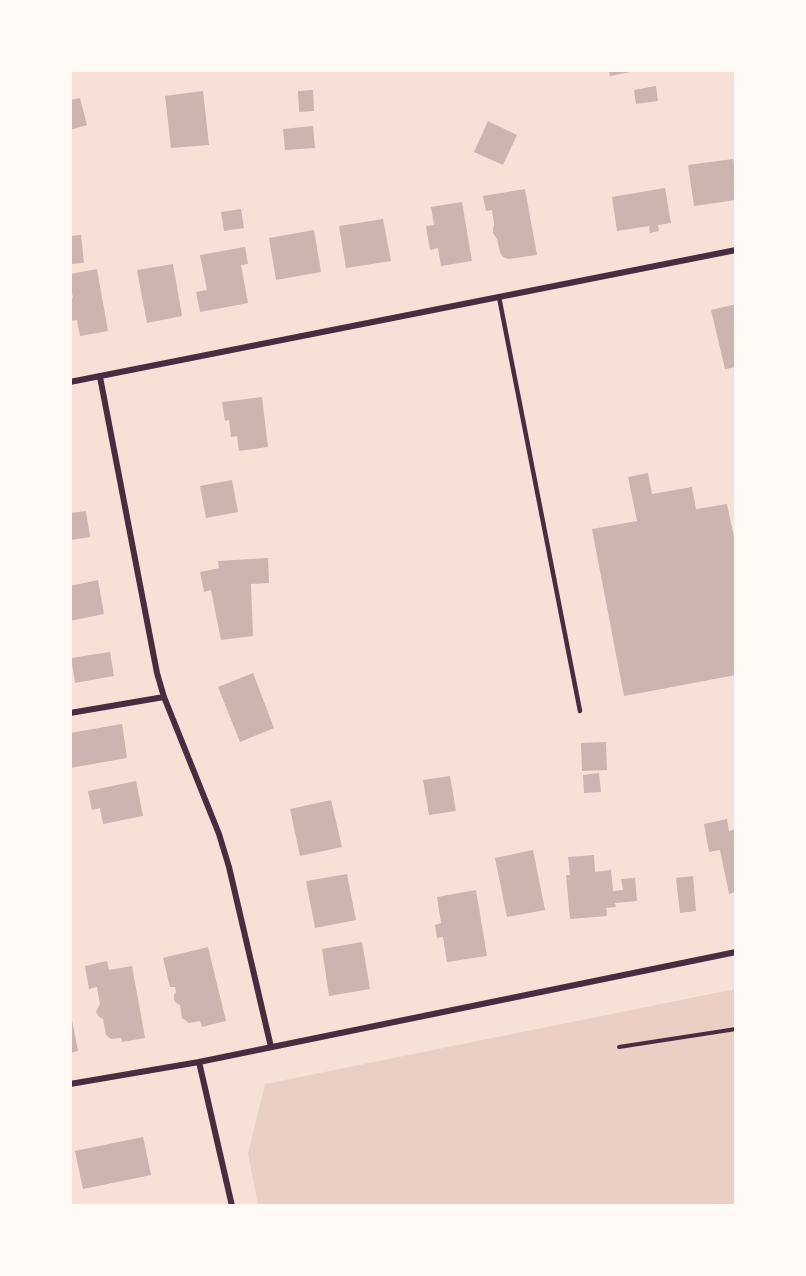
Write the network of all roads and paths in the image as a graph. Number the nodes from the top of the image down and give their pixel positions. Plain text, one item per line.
1 (735, 250) edge
2 (499, 297) junction
3 (100, 377) junction
4 (70, 382) edge
5 (164, 697) junction
6 (580, 711) dead end
7 (70, 713) edge
8 (735, 952) edge
9 (735, 1029) edge
10 (271, 1047) junction
11 (619, 1047) dead end
12 (199, 1062) junction
13 (70, 1084) edge
14 (232, 1206) edge

1 - 2 street
2 - 3 street
2 - 6 lane
3 - 4 street
3 - 5 street
5 - 7 street
5 - 10 street
8 - 10 street
9 - 11 path
10 - 12 street
12 - 13 street
12 - 14 street

